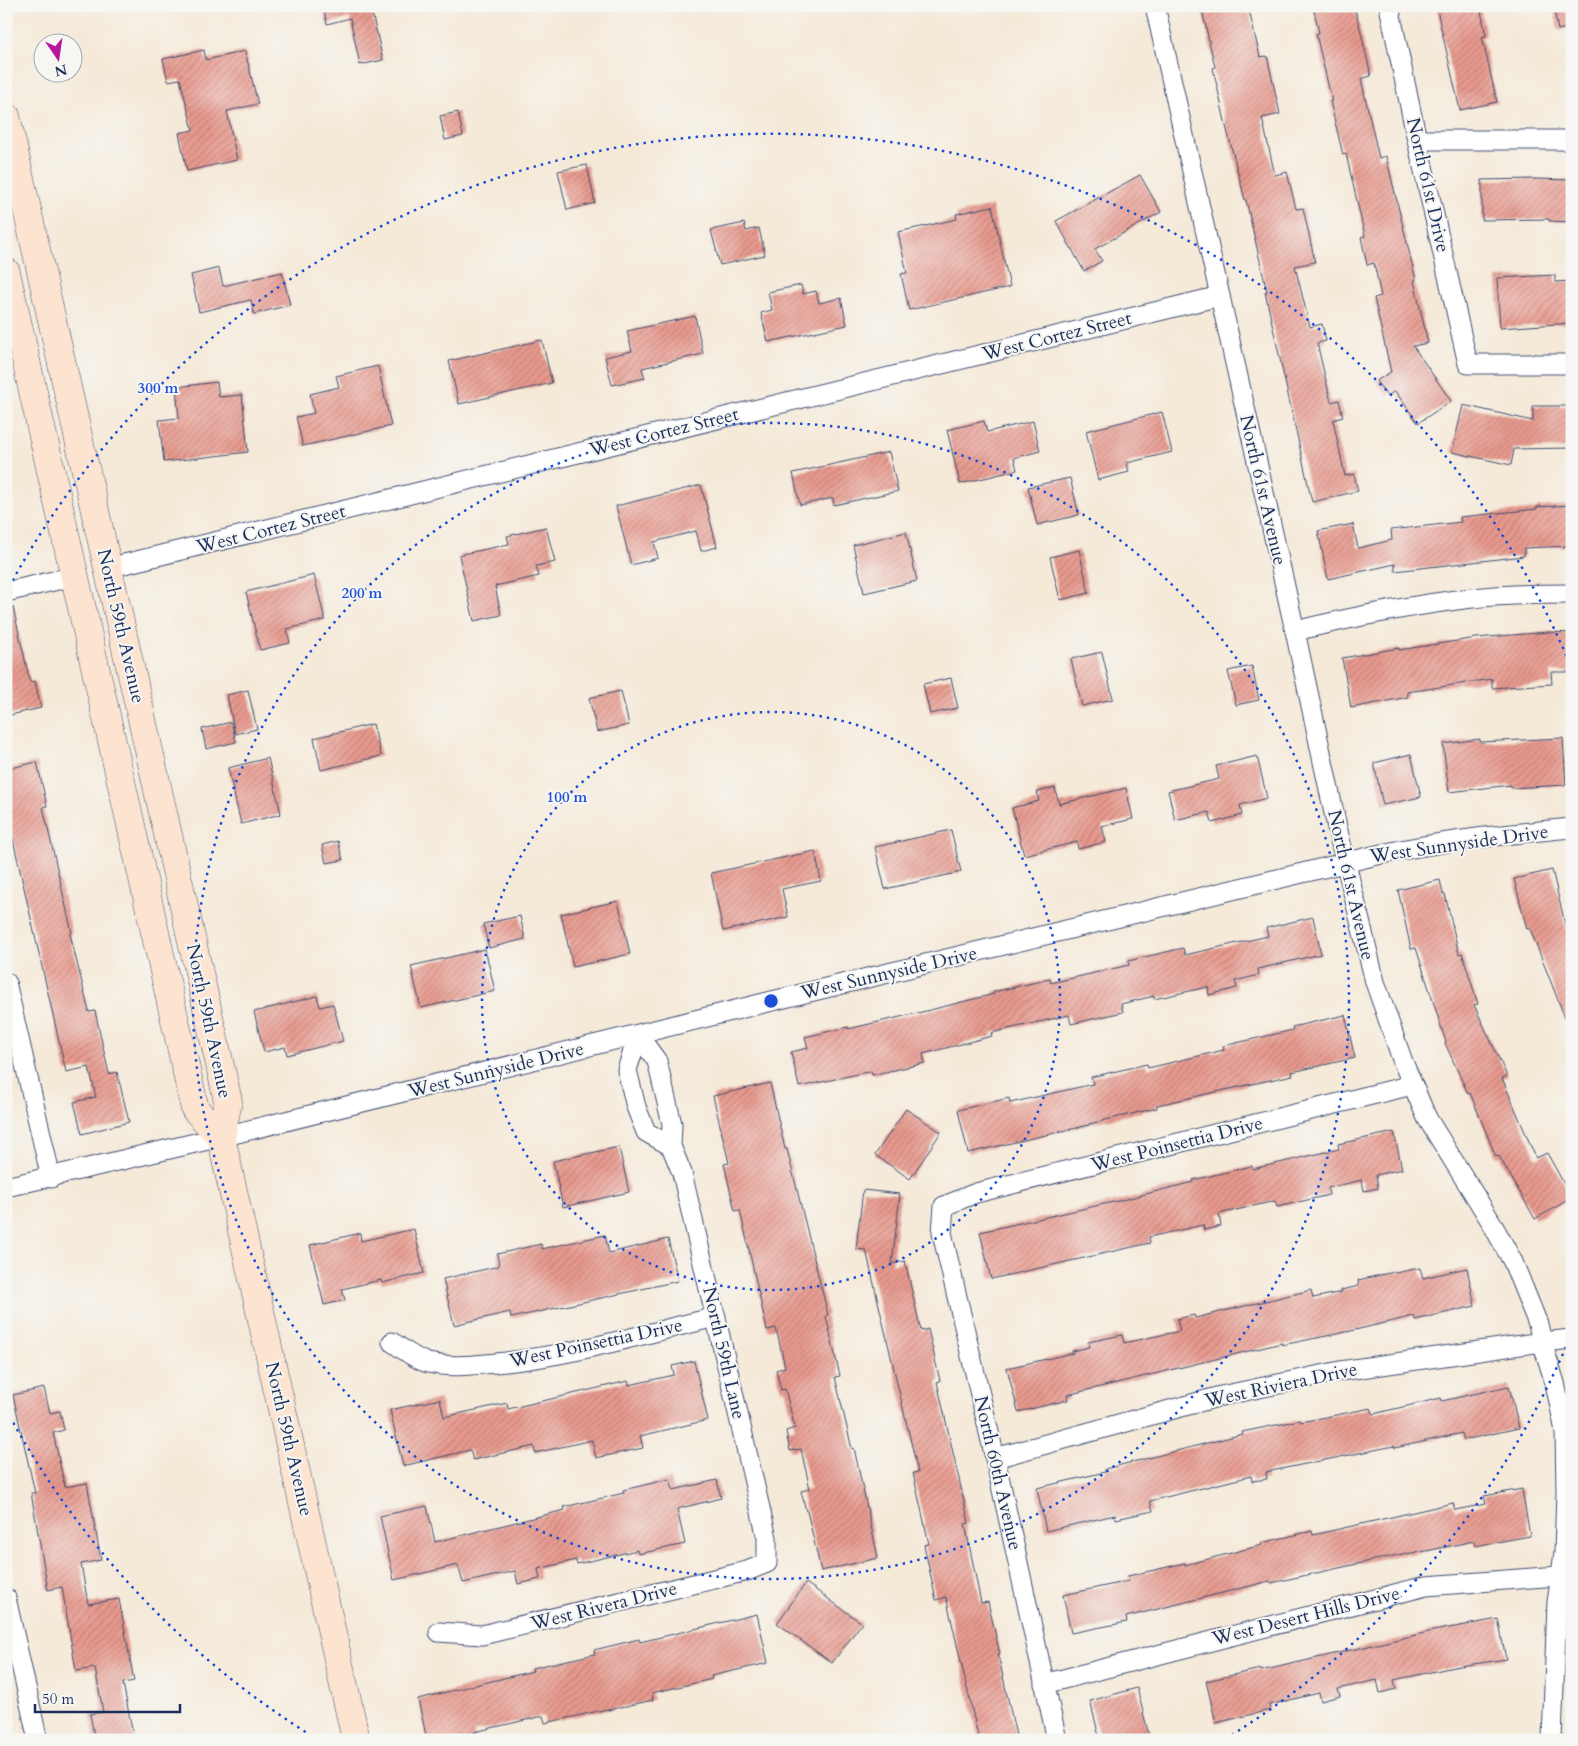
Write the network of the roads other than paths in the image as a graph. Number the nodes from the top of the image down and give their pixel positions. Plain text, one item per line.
1 (1155, 6) edge
2 (1390, 6) edge
3 (6, 116) edge
4 (1417, 140) junction
5 (1572, 140) edge
6 (6, 272) edge
7 (1220, 296) junction
8 (1572, 364) edge
9 (108, 568) junction
10 (75, 576) junction
11 (6, 592) edge
12 (1572, 594) edge
13 (1295, 632) junction
14 (1572, 828) edge
15 (1345, 862) junction
16 (6, 982) edge
17 (638, 1035) junction
18 (1412, 1086) junction
19 (221, 1137) junction
20 (671, 1146) junction
21 (51, 1178) junction
22 (6, 1187) edge
23 (944, 1206) joint
24 (716, 1317) junction
25 (1572, 1339) edge
26 (392, 1342) dead end
27 (1542, 1342) junction
28 (995, 1458) junction
29 (767, 1563) joint
30 (1566, 1576) edge
31 (6, 1598) edge
32 (440, 1632) dead end
33 (1044, 1684) junction
34 (38, 1740) edge
35 (356, 1740) edge
36 (1057, 1740) edge
37 (1552, 1740) edge

1 - 7 street, North 61st Avenue
2 - 4 street, North 61st Drive
3 - 9 main road, North 59th Avenue
4 - 5 street
4 - 8 street, North 61st Drive
6 - 10 main road, North 59th Avenue
7 - 9 street, West Cortez Street
7 - 13 street, North 61st Avenue
9 - 19 main road, North 59th Avenue
10 - 11 street
10 - 19 main road, North 59th Avenue
12 - 13 street
13 - 15 street, North 61st Avenue
14 - 15 street, West Sunnyside Drive
15 - 17 street, West Sunnyside Drive
15 - 18 street, North 61st Avenue
16 - 21 street
17 - 19 street, West Sunnyside Drive
17 - 20 street, North 59th Lane
17 - 20 street
18 - 23 street, West Poinsettia Drive
18 - 27 street, North 61st Avenue
19 - 21 street, West Sunnyside Drive
19 - 35 main road, North 59th Avenue
20 - 24 street, North 59th Lane
21 - 22 street, West Sunnyside Drive
23 - 28 street, North 60th Avenue
24 - 26 street, West Poinsettia Drive
24 - 29 street, North 59th Lane
25 - 27 street, West Riviera Drive
27 - 28 street, West Riviera Drive
27 - 30 street, North 61st Avenue
28 - 33 street, North 60th Avenue
29 - 32 street, West Rivera Drive
30 - 33 street, West Desert Hills Drive
30 - 37 street, North 61st Avenue
31 - 34 street
33 - 36 street, North 60th Avenue

